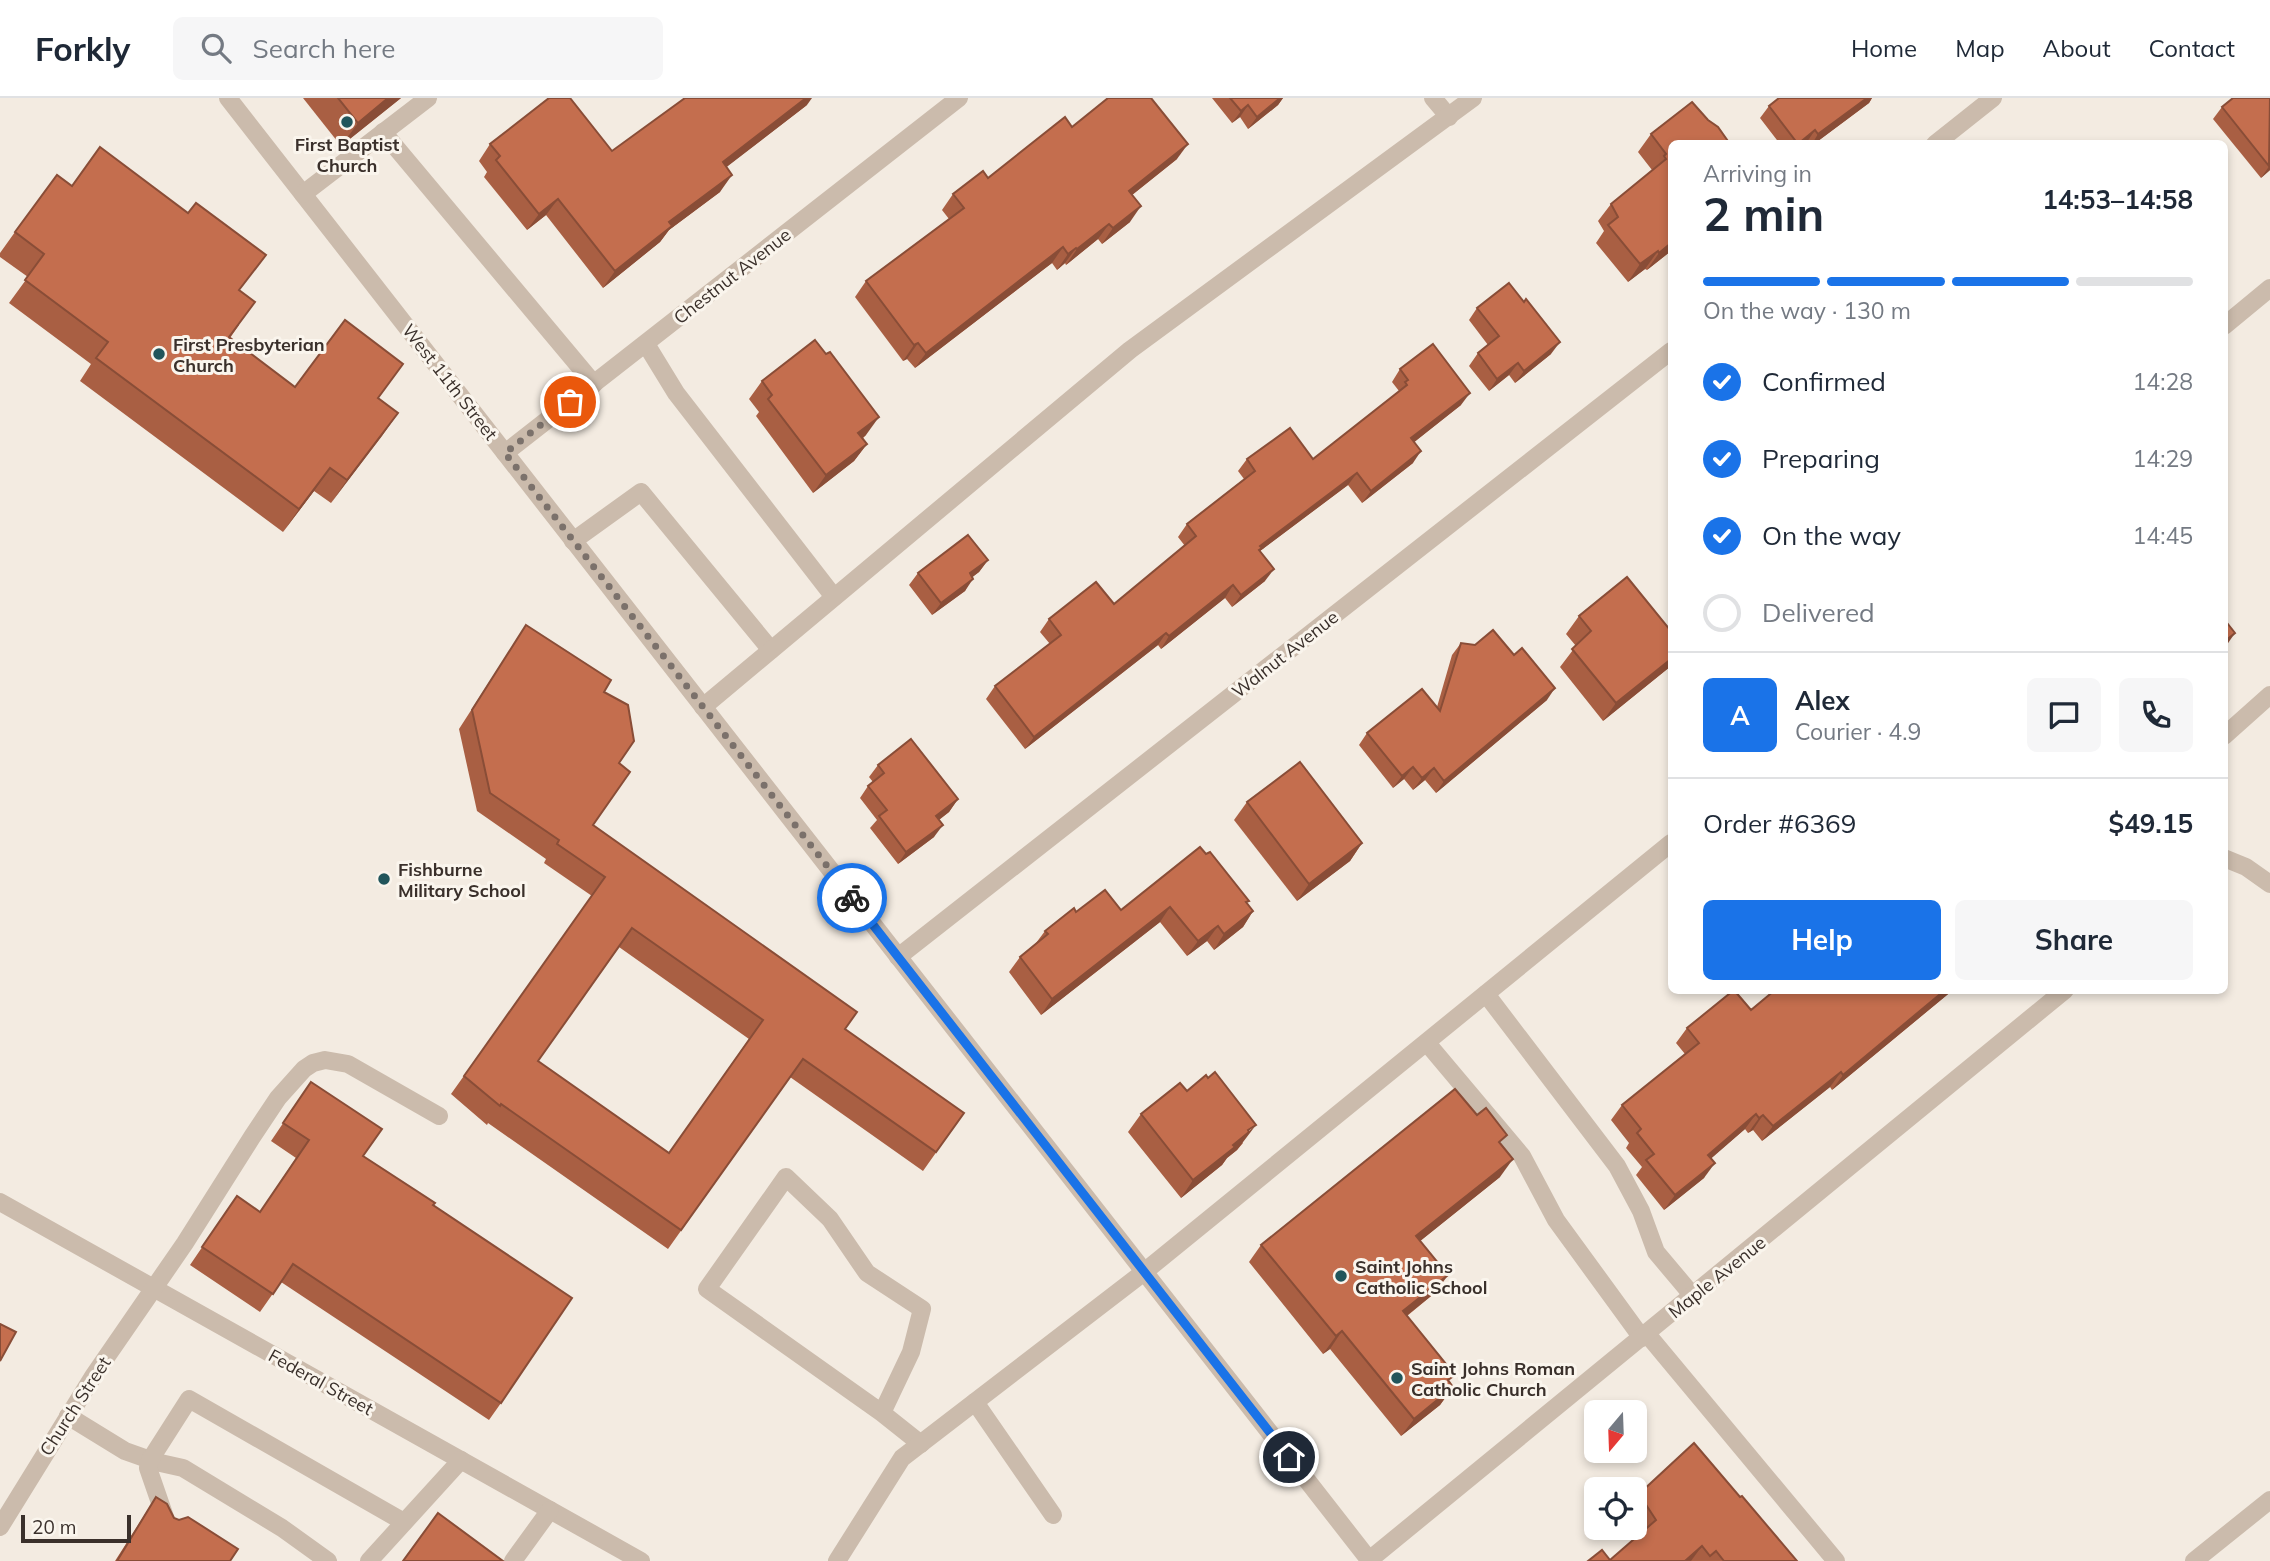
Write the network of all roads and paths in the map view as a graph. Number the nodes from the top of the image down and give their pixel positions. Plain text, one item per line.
1 (228, 98) edge
2 (428, 98) edge
3 (959, 98) edge
4 (1433, 98) edge
5 (1473, 98) edge
6 (1993, 98) edge
7 (1449, 117) junction
8 (383, 132) junction
9 (1940, 140) edge
10 (303, 194) junction
11 (2270, 288) edge
12 (2228, 323) edge
13 (646, 344) junction
14 (1668, 353) edge
15 (594, 384) junction
16 (505, 453) junction
17 (573, 541) junction
18 (834, 597) junction
19 (771, 650) junction
20 (2270, 695) edge
21 (703, 707) junction
22 (2228, 732) edge
23 (1668, 845) edge
24 (2228, 860) edge
25 (2270, 884) edge
26 (898, 957) junction
27 (1486, 994) junction
28 (2061, 994) edge
29 (1427, 1043) junction
30 (439, 1116) dead end
31 (0, 1202) edge
32 (1144, 1272) junction
33 (153, 1288) junction
34 (1693, 1296) junction
35 (1645, 1336) junction
36 (975, 1402) junction
37 (882, 1413) junction
38 (68, 1416) junction
39 (920, 1444) junction
40 (150, 1460) junction
41 (461, 1460) junction
42 (2270, 1500) edge
43 (550, 1510) junction
44 (1054, 1514) dead end
45 (404, 1522) junction
46 (0, 1527) edge
47 (168, 1527) edge
48 (637, 1560) edge
49 (328, 1561) edge
50 (369, 1561) edge
51 (513, 1561) edge
52 (837, 1561) edge
53 (1369, 1561) edge
54 (1836, 1561) edge
55 (2194, 1561) edge

1 - 10 street, West 11th Street
2 - 8 street
3 - 13 street, Chestnut Avenue
4 - 7 street
5 - 7 street
6 - 9 street
7 - 18 street
8 - 10 street
8 - 15 street
10 - 16 street, West 11th Street
11 - 12 street
13 - 15 street, Chestnut Avenue
13 - 18 street
14 - 26 street, Walnut Avenue
15 - 16 street, Chestnut Avenue
16 - 17 street, West 11th Street
17 - 19 street
17 - 21 street, West 11th Street
18 - 19 street
19 - 21 street
20 - 22 street
21 - 26 street, West 11th Street
23 - 27 street
24 - 25 street
26 - 32 street, West 11th Street
27 - 29 street
27 - 34 street
28 - 34 street, Maple Avenue
29 - 32 street
29 - 35 street
30 - 33 street, Church Street
31 - 33 street, Federal Street
32 - 36 street
32 - 53 street, West 11th Street
33 - 38 street, Church Street
33 - 41 street, Federal Street
34 - 35 street, Maple Avenue
35 - 53 street, Maple Avenue
35 - 54 street
36 - 39 street
36 - 44 street
37 - 37 street
37 - 39 street
38 - 40 street
38 - 46 street, Church Street
39 - 52 street
40 - 45 street
40 - 47 street
40 - 49 street
41 - 43 street, Federal Street
41 - 45 street
42 - 55 street
43 - 48 street, Federal Street
43 - 51 street
45 - 50 street

